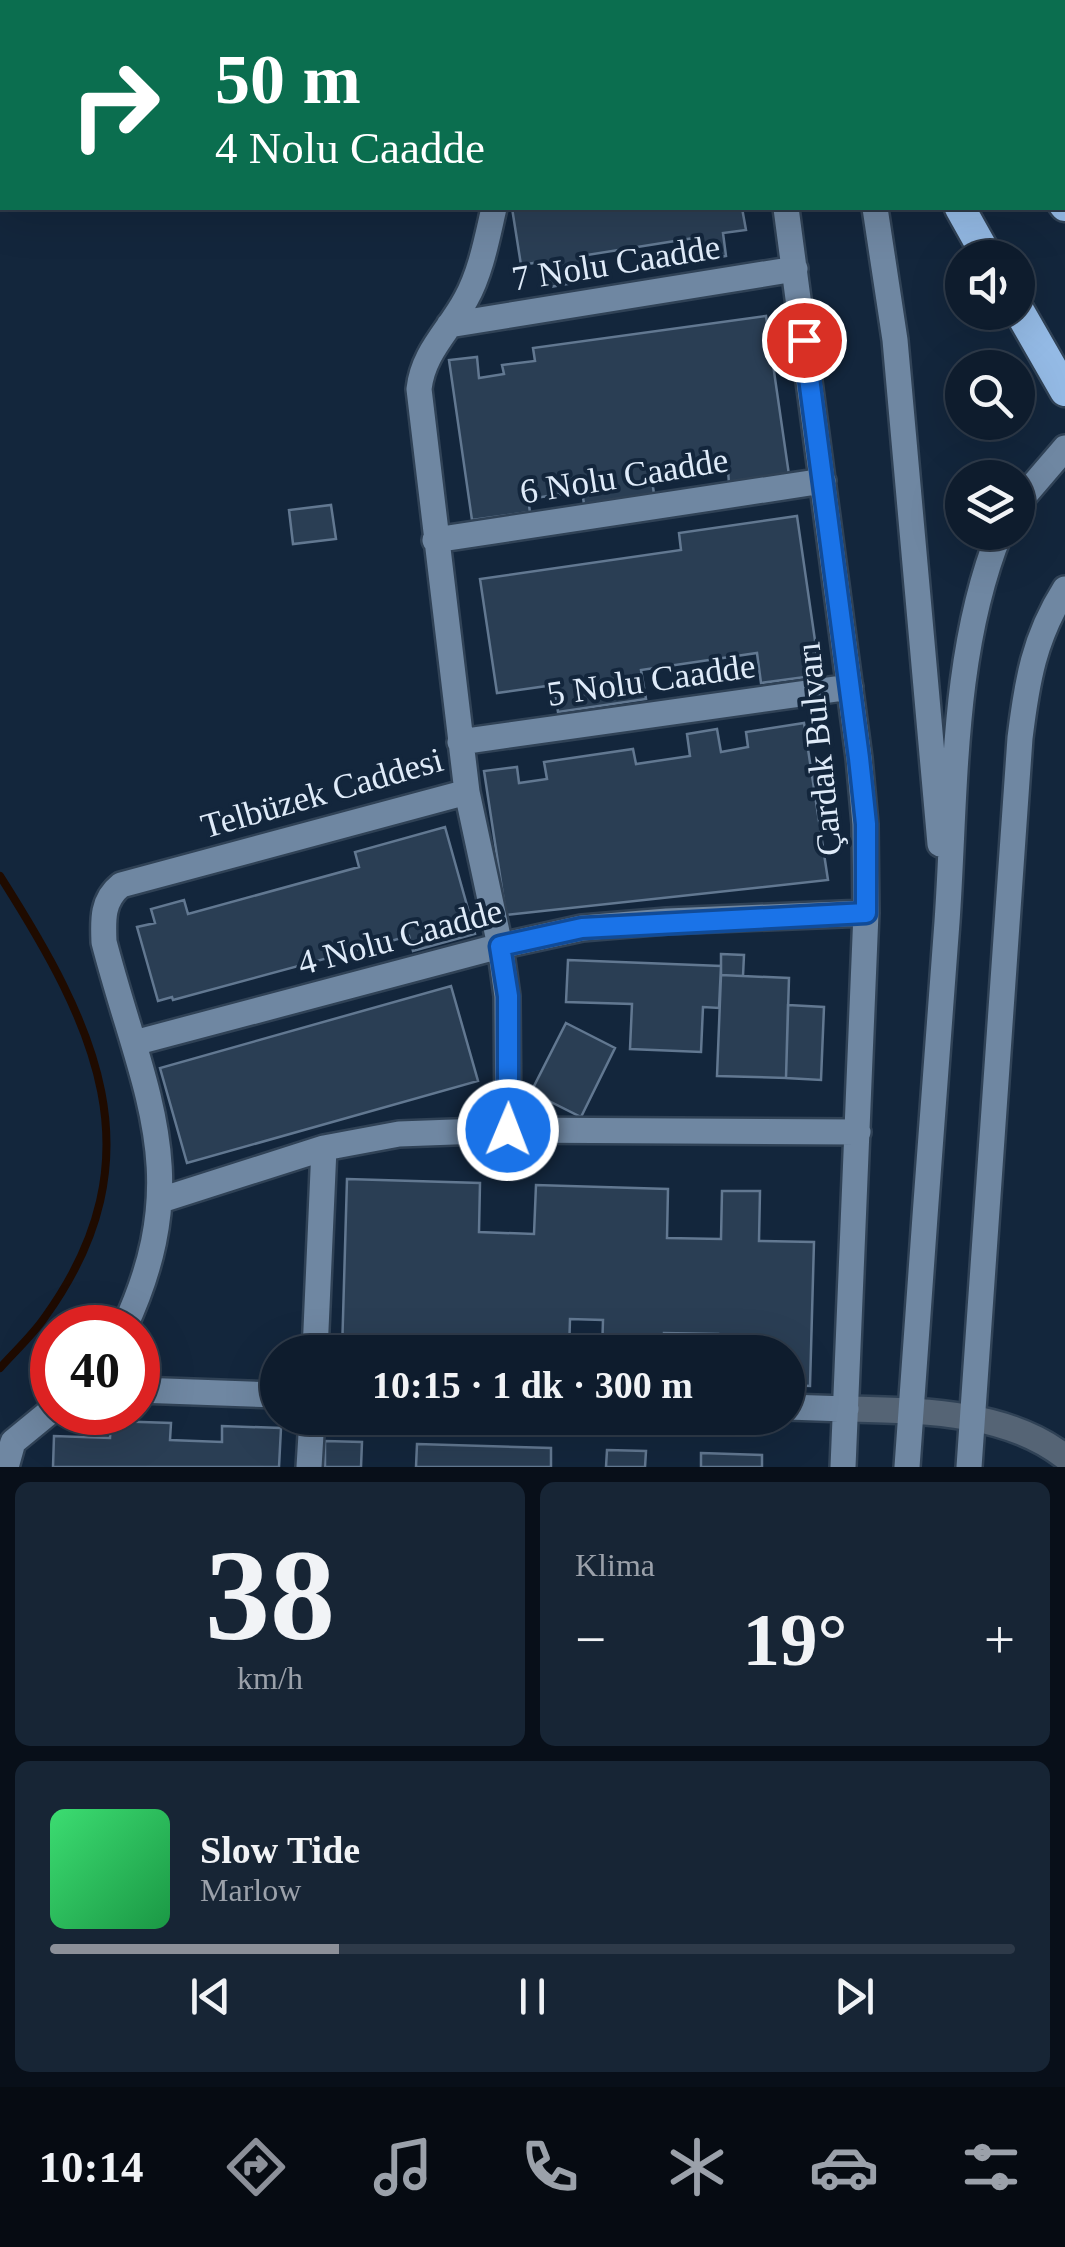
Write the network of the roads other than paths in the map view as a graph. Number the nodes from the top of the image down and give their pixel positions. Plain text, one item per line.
1 (493, 210) edge
2 (786, 210) edge
3 (875, 210) edge
4 (961, 210) edge
5 (978, 240) edge
6 (795, 269) junction
7 (449, 325) junction
8 (1030, 330) edge
9 (1065, 391) edge
10 (1065, 448) edge
11 (823, 481) junction
12 (1035, 483) edge
13 (435, 540) junction
14 (994, 550) edge
15 (1065, 588) edge
16 (850, 687) junction
17 (460, 742) junction
18 (466, 792) junction
19 (866, 913) junction
20 (947, 926) junction
21 (500, 946) junction
22 (134, 1042) junction
23 (508, 1130) junction
24 (858, 1132) junction
25 (324, 1148) junction
26 (162, 1200) junction
27 (134, 1305) edge
28 (316, 1335) edge
29 (160, 1391) edge
30 (260, 1395) edge
31 (805, 1407) edge
32 (846, 1408) junction
33 (911, 1410) junction
34 (972, 1418) junction
35 (30, 1428) edge
36 (311, 1435) edge
37 (1065, 1456) edge
38 (6, 1467) edge
39 (309, 1467) edge
40 (843, 1467) edge
41 (907, 1467) edge
42 (969, 1467) edge

1 - 7 street, Telbüzek Caddesi
2 - 6 street, Çardak Bulvarı
3 - 20 street
4 - 5 highway
6 - 7 street, 7 Nolu Caadde
6 - 11 street, Çardak Bulvarı
7 - 13 street, Telbüzek Caddesi
8 - 9 highway
10 - 12 street
11 - 13 street, 6 Nolu Caadde
11 - 16 street, Çardak Bulvarı
13 - 17 street, Telbüzek Caddesi
14 - 20 street
15 - 34 street
16 - 17 street, 5 Nolu Caadde
16 - 19 street, Çardak Bulvarı
17 - 18 street, Telbüzek Caddesi
18 - 21 street
18 - 22 street, Telbüzek Caddesi
19 - 21 street, 4 Nolu Caadde
19 - 24 street, Çardak Bulvarı
20 - 33 street
21 - 22 street, 4 Nolu Caadde
21 - 23 street
22 - 26 street, Telbüzek Caddesi
23 - 24 street
23 - 25 street
24 - 32 street, Çardak Bulvarı
25 - 26 street
25 - 28 street
26 - 27 street, Telbüzek Caddesi
29 - 30 street
31 - 32 street
32 - 33 street
32 - 40 street, Çardak Bulvarı
33 - 34 street
33 - 41 street
34 - 37 street
34 - 42 street
35 - 38 street
36 - 39 street

